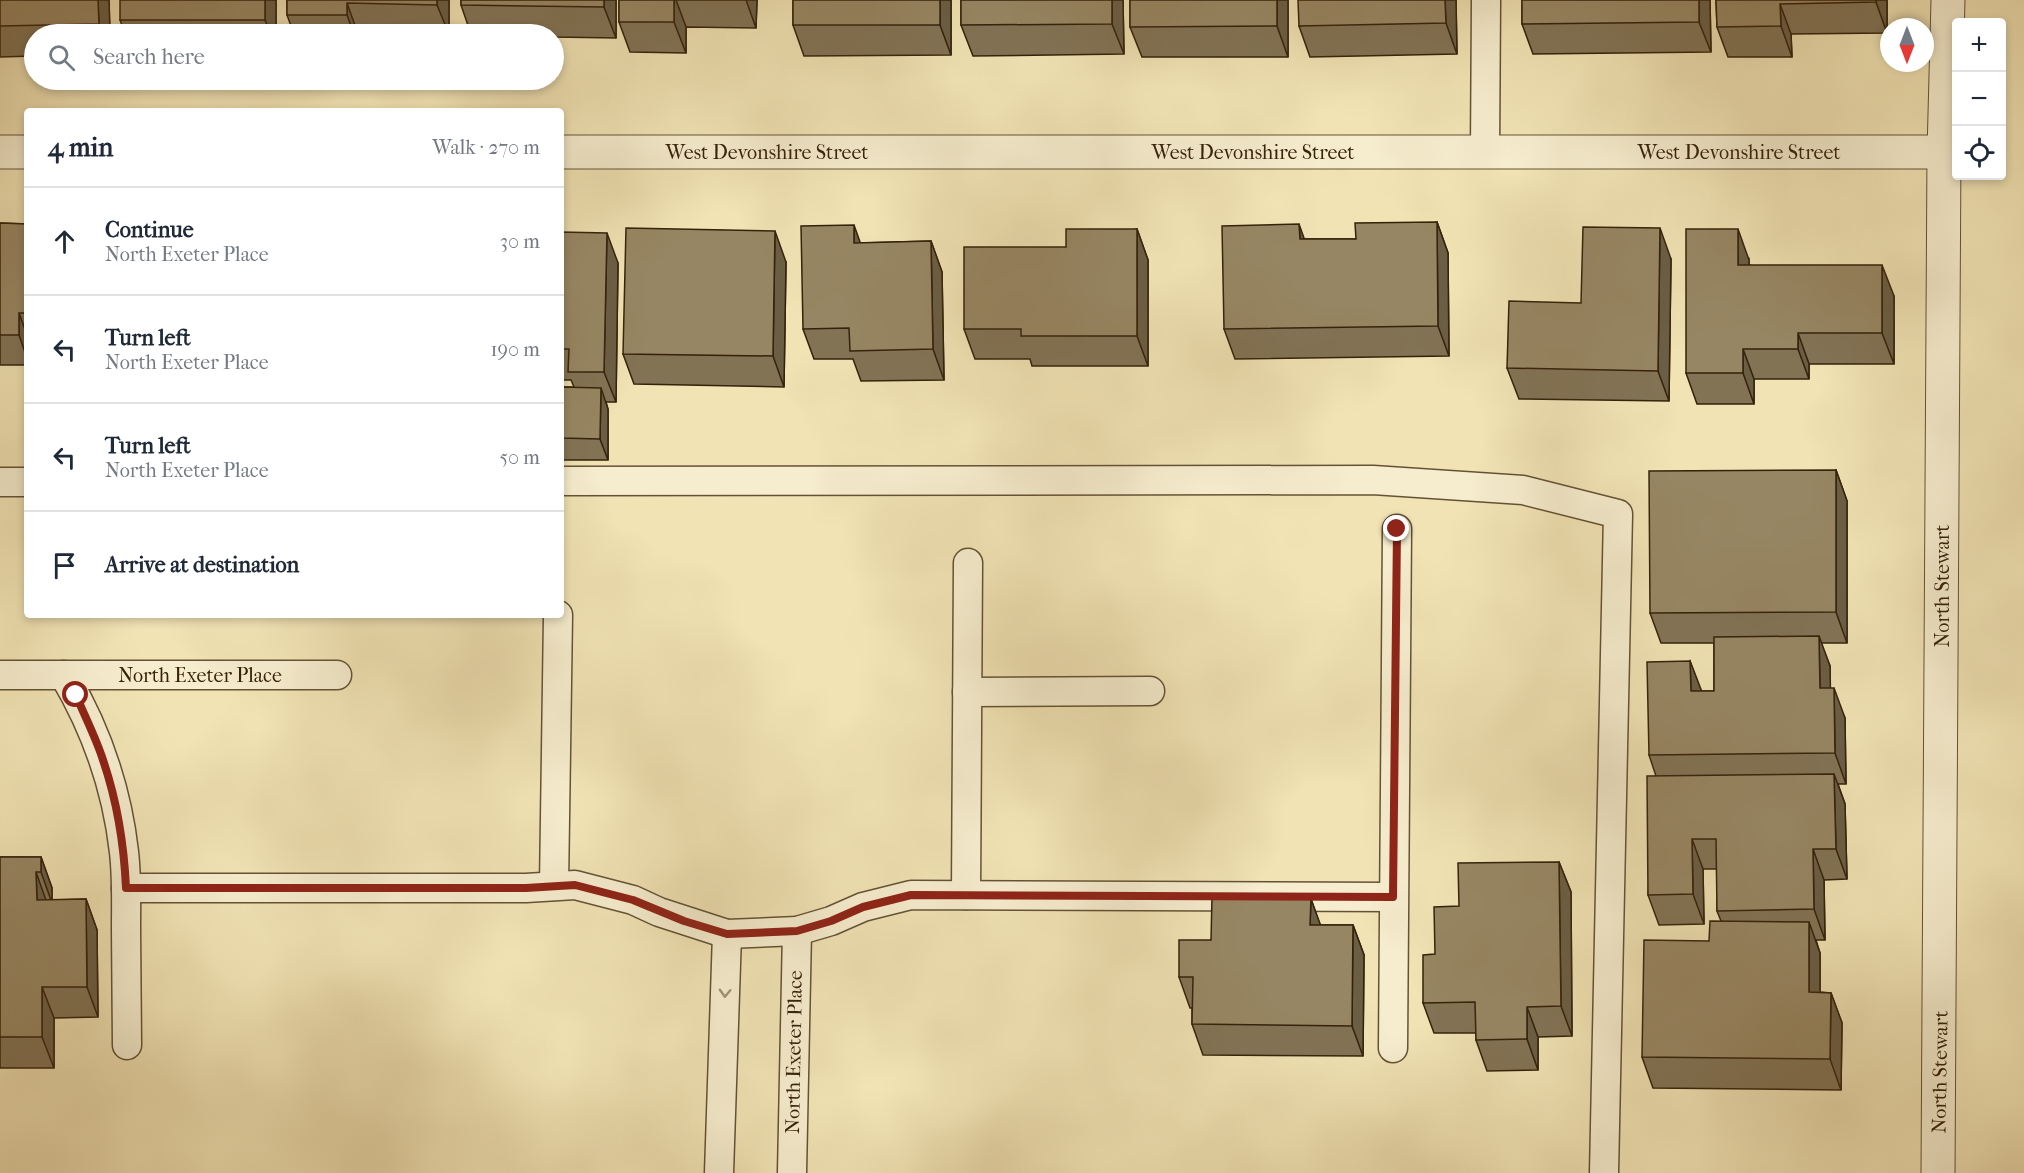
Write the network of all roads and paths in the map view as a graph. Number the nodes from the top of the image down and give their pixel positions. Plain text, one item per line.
1 (1486, 0) edge
2 (1948, 0) edge
3 (0, 152) edge
4 (24, 152) edge
5 (564, 152) edge
6 (1485, 152) junction
7 (1944, 152) junction
8 (564, 481) edge
9 (0, 482) edge
10 (24, 482) edge
11 (1397, 529) dead end
12 (968, 563) dead end
13 (558, 618) edge
14 (0, 675) edge
15 (64, 675) junction
16 (337, 675) dead end
17 (1150, 691) dead end
18 (968, 692) junction
19 (554, 886) junction
20 (126, 888) junction
21 (966, 895) junction
22 (1393, 897) junction
23 (797, 931) junction
24 (727, 934) junction
25 (127, 1046) dead end
26 (1393, 1048) dead end
27 (719, 1173) edge
28 (792, 1173) edge
29 (1604, 1173) edge
30 (1938, 1173) edge

1 - 6 lane
2 - 7 street, North Stewart
3 - 4 street
5 - 6 street, West Devonshire Street
6 - 7 street, West Devonshire Street
7 - 30 street, North Stewart
8 - 29 lane
9 - 10 lane
11 - 22 lane
12 - 18 lane
13 - 19 lane
14 - 15 lane, North Exeter Place
15 - 16 lane, North Exeter Place
15 - 20 lane
17 - 18 lane
18 - 21 lane
19 - 20 lane
19 - 24 lane
20 - 25 lane
21 - 22 lane
21 - 23 lane
22 - 26 lane
23 - 24 lane
23 - 28 lane, North Exeter Place
24 -> 27 lane

